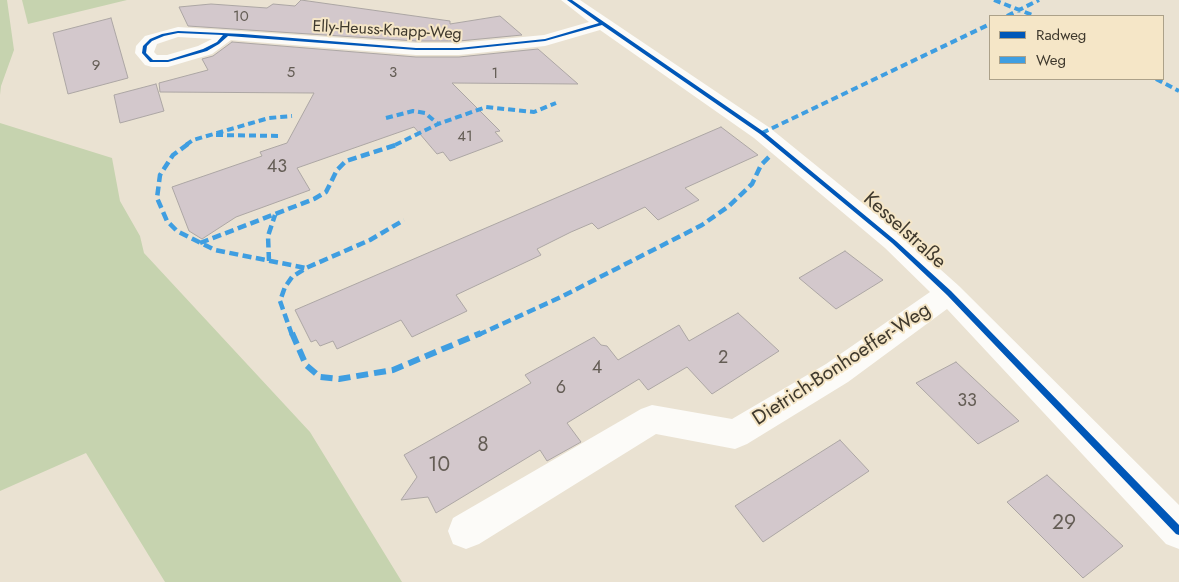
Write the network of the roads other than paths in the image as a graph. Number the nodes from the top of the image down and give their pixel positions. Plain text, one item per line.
1 (570, 0) edge
2 (603, 23) junction
3 (227, 34) dead end
4 (949, 293) junction
5 (466, 531) dead end
6 (1179, 531) edge

1 - 2 street, Kesselstraße
2 - 3 street, Elly-Heuss-Knapp-Weg
2 - 4 street, Kesselstraße
4 - 5 street, Dietrich-Bonhoeffer-Weg
4 - 6 street, Kesselstraße

